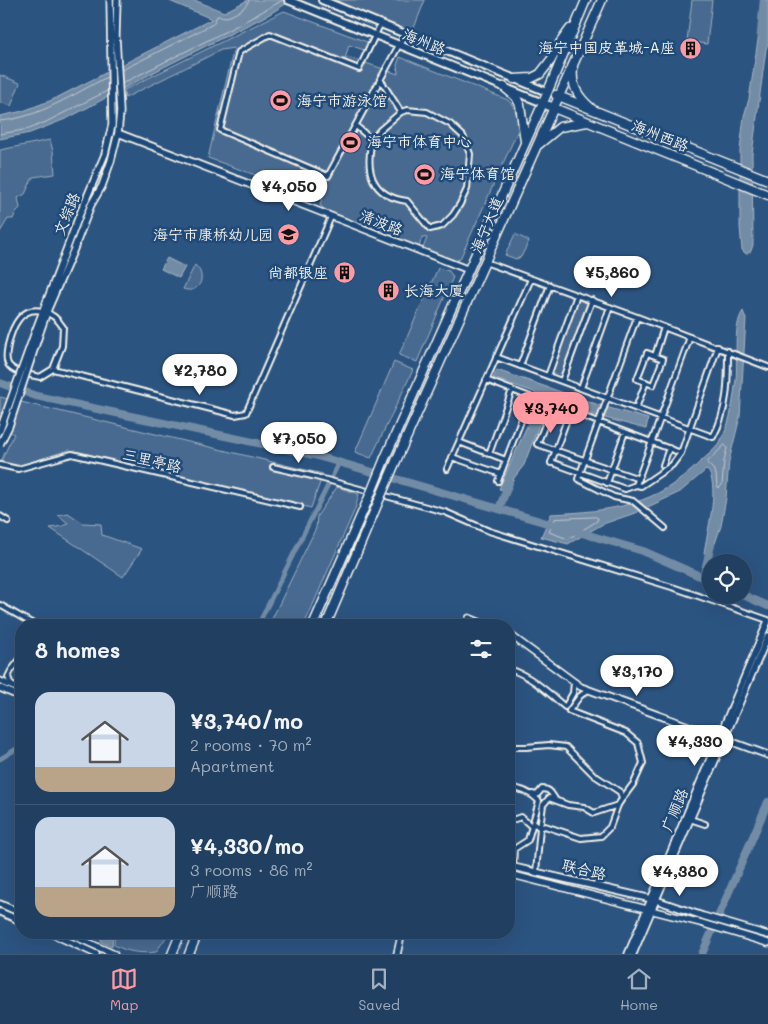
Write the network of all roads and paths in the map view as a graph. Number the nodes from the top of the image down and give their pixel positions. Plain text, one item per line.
1 (110, 0) edge
2 (117, 0) edge
3 (288, 0) edge
4 (322, 0) edge
5 (586, 0) edge
6 (602, 0) edge
7 (577, 20) junction
8 (380, 25) junction
9 (405, 34) junction
10 (375, 35) junction
11 (399, 45) junction
12 (573, 64) junction
13 (380, 79) junction
14 (514, 79) junction
15 (504, 87) junction
16 (547, 92) junction
17 (558, 96) junction
18 (543, 103) junction
19 (553, 108) junction
20 (595, 111) junction
21 (400, 112) junction
22 (589, 122) junction
23 (356, 126) junction
24 (118, 133) junction
25 (372, 140) junction
26 (525, 144) junction
27 (535, 148) junction
28 (768, 180) edge
29 (768, 195) edge
30 (331, 217) junction
31 (485, 262) junction
32 (469, 270) junction
33 (531, 279) junction
34 (550, 286) junction
35 (577, 295) junction
36 (592, 300) junction
37 (610, 307) junction
38 (44, 312) junction
39 (637, 316) junction
40 (664, 327) junction
41 (38, 332) junction
42 (690, 337) junction
43 (718, 347) junction
44 (730, 352) junction
45 (655, 356) junction
46 (496, 357) junction
47 (520, 366) junction
48 (768, 367) edge
49 (53, 369) junction
50 (548, 376) junction
51 (486, 380) junction
52 (562, 381) junction
53 (646, 382) junction
54 (581, 388) junction
55 (512, 390) junction
56 (607, 400) junction
57 (636, 408) junction
58 (570, 411) junction
59 (661, 418) junction
60 (599, 422) junction
61 (689, 428) junction
62 (0, 430) edge
63 (625, 432) junction
64 (459, 442) junction
65 (652, 442) junction
66 (0, 444) edge
67 (669, 448) junction
68 (556, 450) junction
69 (489, 453) junction
70 (680, 453) junction
71 (452, 456) junction
72 (506, 460) junction
73 (585, 460) junction
74 (0, 465) edge
75 (663, 465) dead end
76 (273, 467) dead end
77 (447, 469) dead end
78 (612, 469) junction
79 (580, 473) junction
80 (500, 474) junction
81 (639, 478) junction
82 (498, 481) dead end
83 (607, 483) junction
84 (636, 485) junction
85 (300, 507) dead end
86 (0, 516) edge
87 (8, 521) dead end
88 (665, 528) dead end
89 (0, 605) edge
90 (24, 619) edge
91 (316, 619) edge
92 (329, 619) edge
93 (768, 620) edge
94 (768, 636) edge
95 (515, 638) edge
96 (15, 666) edge
97 (515, 671) edge
98 (0, 681) edge
99 (574, 682) junction
100 (0, 688) edge
101 (10, 689) junction
102 (15, 689) edge
103 (588, 690) junction
104 (15, 693) edge
105 (721, 739) junction
106 (515, 747) edge
107 (768, 755) edge
108 (515, 788) edge
109 (532, 794) junction
110 (622, 799) junction
111 (555, 800) junction
112 (618, 805) junction
113 (515, 819) edge
114 (690, 819) junction
115 (705, 824) dead end
116 (531, 826) junction
117 (540, 828) junction
118 (515, 848) edge
119 (515, 867) edge
120 (536, 872) junction
121 (515, 876) edge
122 (653, 899) junction
123 (0, 904) edge
124 (649, 909) junction
125 (15, 910) edge
126 (0, 912) edge
127 (15, 918) edge
128 (768, 935) edge
129 (63, 939) edge
130 (81, 939) edge
131 (178, 939) edge
132 (195, 939) edge
133 (400, 939) edge
134 (768, 943) edge
135 (96, 954) edge
136 (114, 954) edge
137 (172, 954) edge
138 (189, 954) edge
139 (397, 954) edge
140 (628, 954) edge
141 (633, 954) edge

1 - 38 main road, 文综路
2 - 24 main road
3 - 10 main road, 海州路
4 - 8 main road, 海州路
5 - 7 highway, 海宁大道
6 - 12 highway, 海宁大道
7 - 14 highway
7 - 16 highway, 海宁大道
8 - 9 main road, 海州路
8 - 10 street
9 - 11 street
9 - 14 main road, 海州路
10 - 11 main road, 海州路
10 - 23 street
11 - 13 street
11 - 15 main road, 海州路
12 - 17 highway, 海宁大道
12 - 20 highway
13 - 21 street
13 - 23 street
14 - 16 main road, 海州路
15 - 18 main road, 海州路
15 - 26 highway
16 - 17 highway, 海州西路
16 - 18 highway, 海宁大道
17 - 19 highway, 海宁大道
17 - 20 highway, 海州西路
18 - 19 highway, 海州西路
18 - 26 highway, 海宁大道
19 - 22 highway, 海州西路
19 - 27 highway, 海宁大道
20 - 28 highway, 海州西路
21 - 25 street
21 - 25 street
22 - 27 highway
22 - 29 highway, 海州西路
23 - 25 street
24 - 30 main road, 清波路
24 - 38 main road
26 - 32 highway, 海宁大道
27 - 31 highway, 海宁大道
30 - 32 main road, 清波路
30 - 49 street
31 - 33 street
31 - 92 highway, 海宁大道, bridge
32 - 91 highway, 海宁大道, bridge
33 - 34 street
33 - 46 street
34 - 35 street
34 - 47 street
35 - 36 street
35 - 50 street
36 - 37 street
36 - 52 street
37 - 39 street
37 - 54 street
38 - 41 main road
38 - 49 street
38 - 49 street
39 - 40 street
39 - 56 street
40 - 42 street
40 - 45 street
41 - 62 main road, bridge
41 - 66 main road, bridge
42 - 43 street
42 - 59 street
43 - 44 street
43 - 61 street
44 - 48 street
44 - 61 street
45 - 53 street
45 - 53 street
46 - 47 street
46 - 51 street
47 - 50 street
50 - 52 street
51 - 55 street
51 - 64 street
52 - 54 street
53 - 57 street
54 - 56 street
55 - 69 street
55 - 72 street
56 - 57 street
56 - 60 street
57 - 59 street
58 - 60 street
58 - 68 street
58 - 68 street
59 - 61 street
59 - 65 street
60 - 63 street
60 - 73 street
61 - 70 street
63 - 65 street
63 - 78 street
64 - 69 street
64 - 71 street
65 - 67 street
65 - 81 street
67 - 70 street
67 - 75 street
68 - 73 street
68 - 79 street
69 - 72 street
70 - 84 street
71 - 77 street
71 - 80 street
72 - 80 street
73 - 78 street
73 - 79 street
74 - 85 street, 三里亭路
76 - 93 street
78 - 81 street
78 - 83 street
79 - 83 street
79 - 88 street
80 - 82 street
81 - 84 street
83 - 84 street
86 - 87 street
89 - 90 street
93 - 105 main road, 广顺路
94 - 105 main road, 广顺路
95 - 99 main road
96 - 101 street
97 - 99 street
98 - 101 main road
99 - 103 main road
100 - 101 main road
101 - 102 main road
101 - 104 main road
103 - 105 main road
103 - 110 street
105 - 107 main road
105 - 114 main road, 广顺路
105 - 122 main road, 广顺路
106 - 110 street
108 - 109 street
109 - 111 street
109 - 116 street
110 - 112 street
111 - 112 street
111 - 117 street
112 - 117 street
113 - 116 street
114 - 115 street
114 - 122 main road, 广顺路
116 - 117 street
116 - 118 street
117 - 120 street
119 - 120 main road, 联合路
120 - 122 main road, 联合路
121 - 124 main road
122 - 124 main road, 广顺路
122 - 128 main road, 联合路
123 - 125 main road
124 - 134 main road
124 - 140 main road, 广顺路
124 - 141 main road, 广顺路
126 - 127 main road
129 - 135 main road
130 - 136 main road
131 - 137 highway
132 - 138 highway
133 - 139 main road

